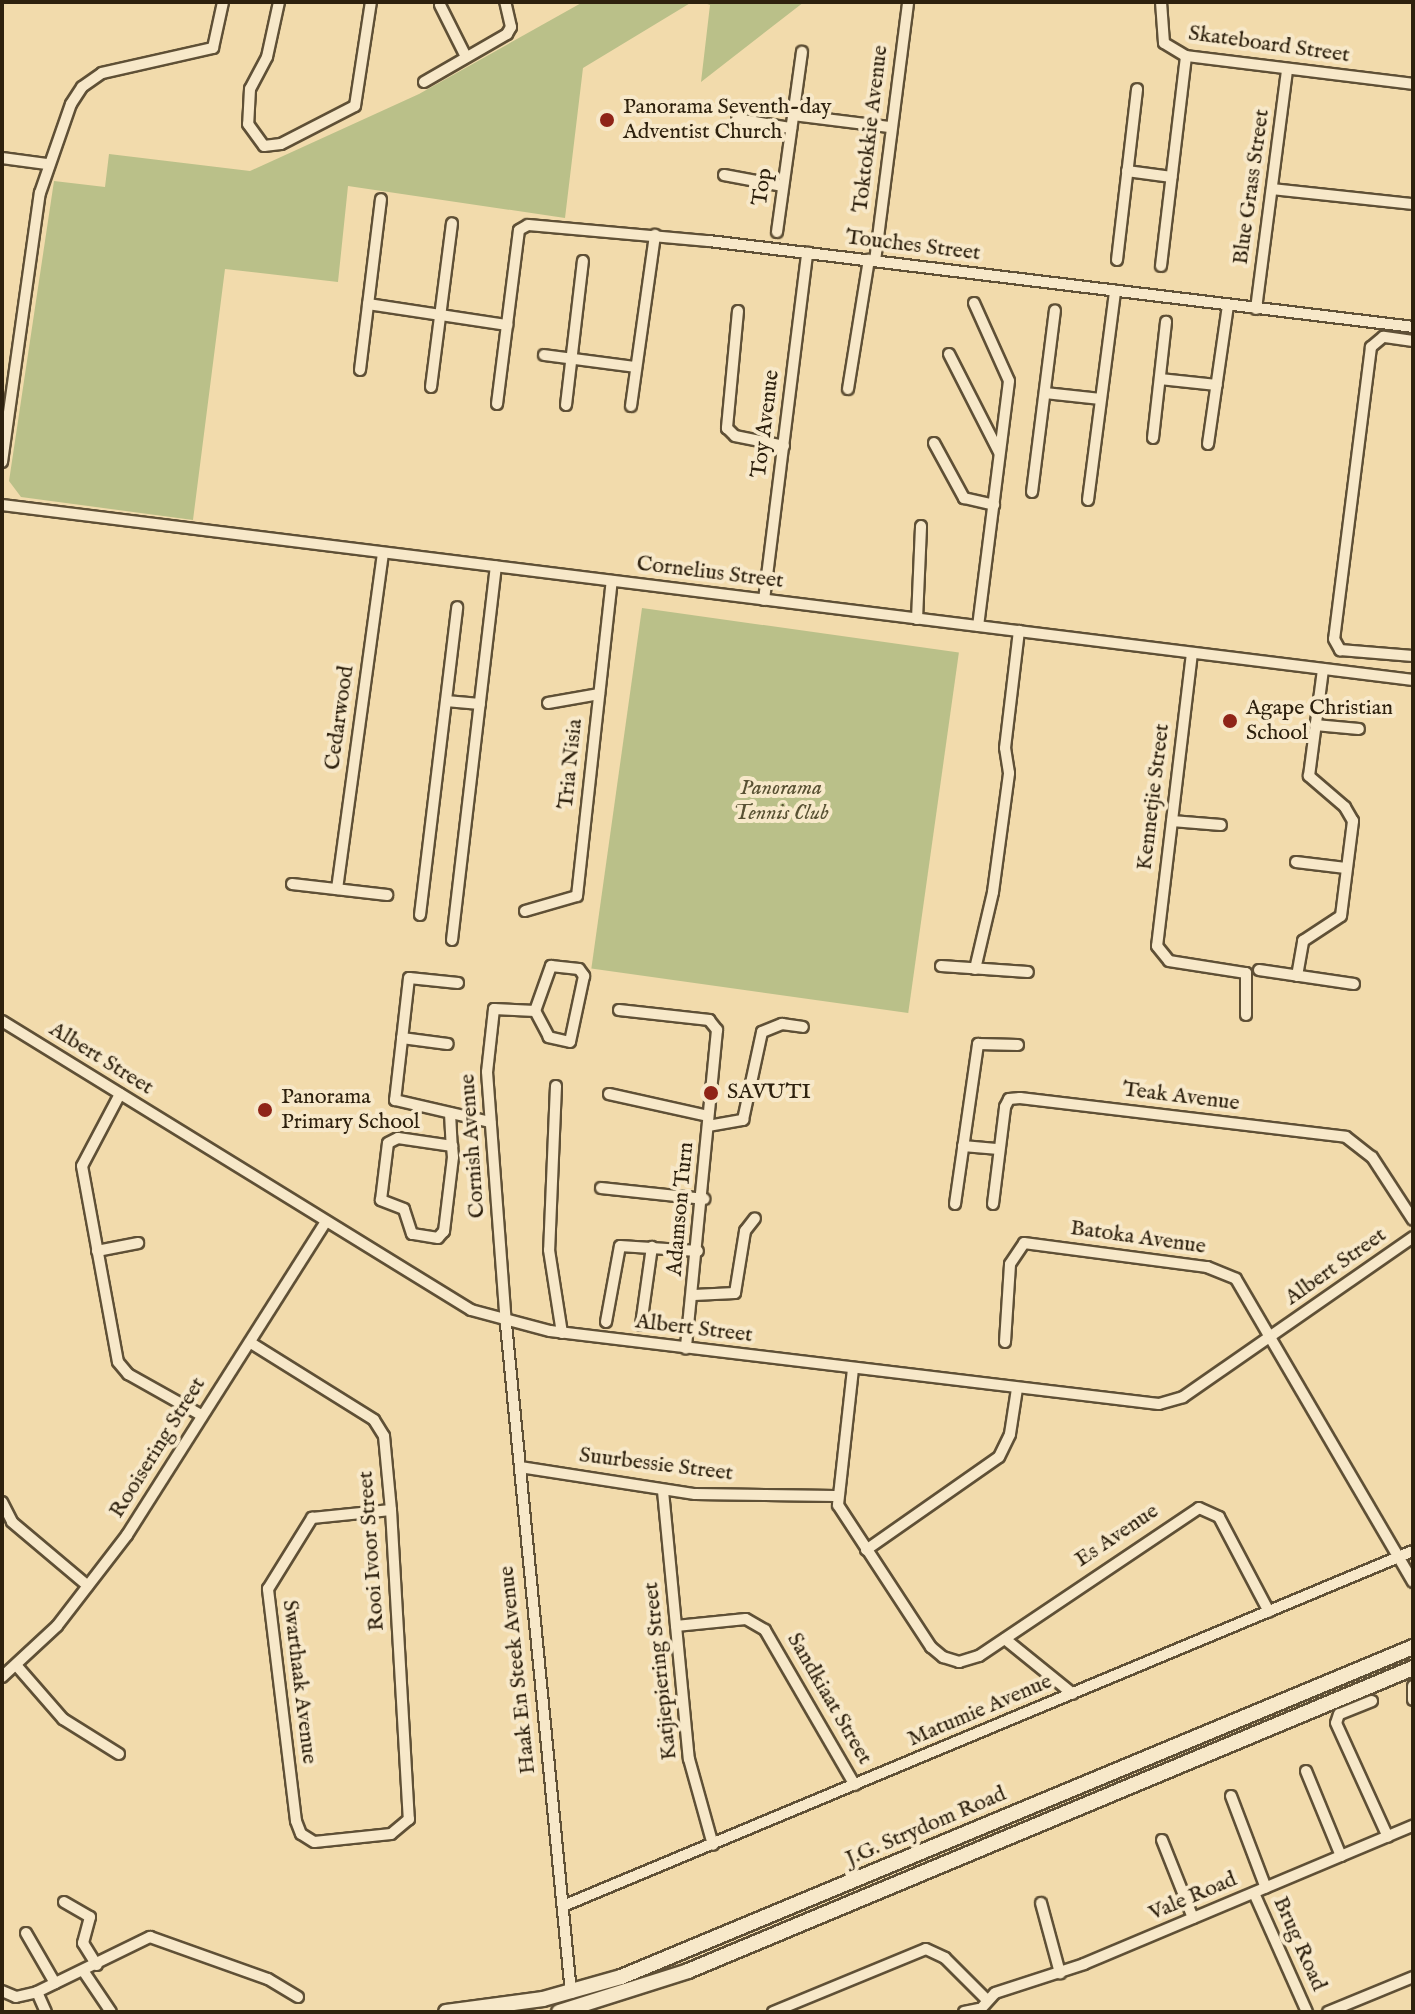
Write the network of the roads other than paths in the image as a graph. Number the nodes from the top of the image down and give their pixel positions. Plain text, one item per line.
1 (223, 2) edge
2 (279, 2) edge
3 (371, 2) edge
4 (505, 2) edge
5 (908, 2) edge
6 (1161, 2) edge
7 (440, 5) dead end
8 (802, 52) dead end
9 (1186, 56) junction
10 (466, 57) junction
11 (1287, 69) junction
12 (424, 82) dead end
13 (1413, 84) edge
14 (1137, 89) dead end
15 (793, 115) junction
16 (737, 119) dead end
17 (889, 127) junction
18 (791, 128) junction
19 (2, 158) edge
20 (47, 164) junction
21 (1127, 171) junction
22 (724, 175) dead end
23 (1172, 177) junction
24 (783, 186) junction
25 (1272, 189) junction
26 (381, 199) dead end
27 (1413, 204) edge
28 (452, 223) dead end
29 (777, 232) dead end
30 (655, 235) junction
31 (807, 253) junction
32 (872, 260) junction
33 (1117, 260) dead end
34 (583, 261) dead end
35 (1161, 266) dead end
36 (1115, 291) junction
37 (974, 303) dead end
38 (368, 304) junction
39 (1228, 305) junction
40 (1256, 309) junction
41 (1055, 310) dead end
42 (738, 311) dead end
43 (441, 314) junction
44 (1166, 322) dead end
45 (507, 325) junction
46 (1413, 327) edge
47 (1413, 341) edge
48 (949, 354) dead end
49 (544, 355) dead end
50 (571, 359) junction
51 (635, 367) junction
52 (360, 370) dead end
53 (1160, 379) junction
54 (1217, 385) junction
55 (431, 387) dead end
56 (848, 389) dead end
57 (1045, 393) junction
58 (1101, 399) junction
59 (497, 404) dead end
60 (566, 405) dead end
61 (631, 406) dead end
62 (1153, 438) dead end
63 (934, 443) dead end
64 (1208, 444) dead end
65 (784, 446) junction
66 (999, 452) junction
67 (2, 462) edge
68 (1032, 492) dead end
69 (1088, 500) dead end
70 (2, 505) edge
71 (994, 505) junction
72 (921, 526) dead end
73 (383, 553) junction
74 (496, 567) junction
75 (612, 581) junction
76 (764, 600) junction
77 (457, 607) dead end
78 (917, 619) junction
79 (978, 626) junction
80 (1019, 631) junction
81 (1192, 653) junction
82 (1413, 656) edge
83 (1323, 669) junction
84 (1413, 680) edge
85 (599, 694) junction
86 (446, 701) junction
87 (548, 703) dead end
88 (480, 704) junction
89 (1315, 725) junction
90 (1359, 729) dead end
91 (1172, 821) junction
92 (1221, 825) dead end
93 (1296, 862) dead end
94 (1346, 868) junction
95 (292, 884) dead end
96 (337, 889) junction
97 (387, 895) dead end
98 (525, 911) dead end
99 (420, 915) dead end
100 (452, 940) dead end
101 (941, 966) dead end
102 (975, 969) junction
103 (1259, 970) dead end
104 (1028, 972) dead end
105 (1297, 976) junction
106 (458, 983) dead end
107 (1354, 984) dead end
108 (619, 1010) dead end
109 (535, 1011) junction
110 (1246, 1015) dead end
111 (2, 1021) edge
112 (803, 1027) dead end
113 (402, 1038) junction
114 (448, 1044) dead end
115 (1018, 1045) dead end
116 (556, 1086) dead end
117 (120, 1094) junction
118 (609, 1094) dead end
119 (450, 1113) junction
120 (708, 1116) junction
121 (490, 1122) junction
122 (452, 1146) junction
123 (963, 1146) junction
124 (999, 1149) junction
125 (601, 1188) dead end
126 (704, 1199) junction
127 (955, 1204) dead end
128 (993, 1204) dead end
129 (755, 1218) dead end
130 (1413, 1220) edge
131 (325, 1223) junction
132 (1413, 1237) edge
133 (138, 1243) dead end
134 (652, 1247) junction
135 (97, 1251) junction
136 (698, 1251) junction
137 (694, 1295) junction
138 (606, 1322) dead end
139 (506, 1324) junction
140 (641, 1325) dead end
141 (562, 1333) junction
142 (1272, 1336) junction
143 (1005, 1342) dead end
144 (251, 1343) junction
145 (686, 1348) junction
146 (853, 1369) junction
147 (1017, 1389) junction
148 (201, 1415) junction
149 (520, 1467) junction
150 (663, 1491) junction
151 (835, 1496) junction
152 (2, 1502) edge
153 (391, 1510) junction
154 (7, 1524) edge
155 (866, 1550) junction
156 (1413, 1551) edge
157 (1398, 1557) junction
158 (1413, 1582) edge
159 (88, 1586) junction
160 (1269, 1612) junction
161 (676, 1626) junction
162 (1005, 1639) junction
163 (1413, 1647) edge
164 (16, 1665) junction
165 (1413, 1668) edge
166 (2, 1677) edge
167 (1413, 1686) edge
168 (1073, 1694) junction
169 (1413, 1700) edge
170 (1372, 1701) dead end
171 (119, 1754) dead end
172 (1306, 1771) dead end
173 (855, 1785) junction
174 (1231, 1796) dead end
175 (1413, 1826) edge
176 (405, 1827) joint
177 (1388, 1837) junction
178 (1162, 1840) dead end
179 (713, 1845) junction
180 (1341, 1856) junction
181 (1266, 1888) junction
182 (1254, 1893) junction
183 (64, 1902) dead end
184 (1041, 1903) dead end
185 (563, 1906) junction
186 (1193, 1918) junction
187 (26, 1933) dead end
188 (97, 1965) junction
189 (84, 1972) junction
190 (1060, 1973) junction
191 (1413, 1977) edge
192 (55, 1983) junction
193 (2, 1991) edge
194 (37, 1992) junction
195 (571, 1993) junction
196 (298, 1997) dead end
197 (986, 1999) junction
198 (568, 2011) edge
199 (978, 2011) edge
200 (46, 2012) edge
201 (111, 2012) edge
202 (446, 2012) edge
203 (773, 2012) edge
204 (964, 2012) edge
205 (1307, 2012) edge
206 (1328, 2012) edge

1 - 20 street
2 - 3 street
4 - 10 street
5 - 17 street, Toktokkie Avenue
6 - 9 street, Skateboard Street
7 - 10 street
8 - 15 street, Top
9 - 11 street, Skateboard Street
9 - 23 street
10 - 12 street
11 - 13 street, Skateboard Street
11 - 25 street, Blue Grass Street
14 - 21 street
15 - 17 street
15 - 18 street, Top
16 - 18 street
17 - 32 street, Toktokkie Avenue
18 - 24 street, Top
19 - 20 street
20 - 67 street
21 - 23 street
21 - 33 street
22 - 24 street
23 - 35 street
24 - 29 street, Top
25 - 27 street
25 - 40 street, Blue Grass Street
26 - 38 street
28 - 43 street
30 - 31 street, Touches Street
30 - 45 street, Touches Street
30 - 51 street
31 - 32 street, Touches Street
31 - 65 street, Toy Avenue
32 - 36 street, Touches Street
32 - 56 street, Toktokkie Avenue
34 - 50 street
36 - 39 street, Touches Street
36 - 58 street
37 - 66 street
38 - 43 street
38 - 52 street
39 - 40 street, Touches Street
39 - 54 street
40 - 46 street, Touches Street
41 - 57 street
42 - 65 street
43 - 45 street
43 - 55 street
44 - 53 street
45 - 59 street
47 - 82 street
48 - 66 street
49 - 50 street
50 - 51 street
50 - 60 street
51 - 61 street
53 - 54 street
53 - 62 street
54 - 64 street
57 - 58 street
57 - 68 street
58 - 69 street
63 - 71 street
65 - 76 street, Toy Avenue
66 - 71 street
70 - 73 street, Cornelius Street
71 - 79 street
72 - 78 street
73 - 74 street, Cornelius Street
73 - 96 street, Cedarwood
74 - 75 street, Cornelius Street
74 - 88 street
75 - 76 street, Cornelius Street
75 - 85 street, Tria Nisia
76 - 78 street, Cornelius Street
77 - 86 street
78 - 79 street, Cornelius Street
79 - 80 street, Cornelius Street
80 - 81 street, Cornelius Street
80 - 102 street
81 - 83 street, Cornelius Street
81 - 91 street, Kennetjie Street
83 - 84 street, Cornelius Street
83 - 89 street
85 - 87 street
85 - 98 street, Tria Nisia
86 - 88 street
86 - 99 street
88 - 100 street
89 - 90 street
89 - 94 street
91 - 92 street
91 - 110 street, Kennetjie Street
93 - 94 street
94 - 105 street
95 - 96 street
96 - 97 street
101 - 102 street
102 - 104 street
103 - 105 street
105 - 107 street
106 - 113 street
108 - 120 street
109 - 109 street
109 - 121 street, Cornish Avenue
111 - 117 street, Albert Street
112 - 120 street, Adamson Turn
113 - 114 street
113 - 119 street
115 - 123 street
116 - 141 street
117 - 131 street, Albert Street
117 - 135 street
118 - 120 street
119 - 121 street
119 - 122 street
120 - 126 street, Adamson Turn
121 - 139 street, Cornish Avenue
122 - 122 street
123 - 124 street
123 - 127 street
124 - 128 street, Teak Avenue
124 - 130 street, Teak Avenue
125 - 126 street
126 - 136 street, Adamson Turn
129 - 137 street, Adamson Turn
131 - 139 street, Albert Street
131 - 144 street, Rooisering Street
132 - 142 street, Albert Street
133 - 135 street
134 - 136 street
134 - 138 street
134 - 140 street
135 - 148 street
136 - 137 street, Adamson Turn
137 - 145 street, Adamson Turn
139 - 141 street, Albert Street
139 - 149 street, Haak En Steek Avenue
141 - 145 street, Albert Street
142 - 143 street, Batoka Avenue
142 - 147 street, Albert Street
142 - 157 street, Batoka Avenue
144 - 148 street, Rooisering Street
144 - 153 street, Rooi Ivoor Street
145 - 146 street, Albert Street
146 - 147 street, Albert Street
146 - 151 street
147 - 155 street
148 - 159 street, Rooisering Street
149 - 150 street, Suurbessie Street
149 - 185 street, Haak En Steek Avenue
150 - 151 street, Suurbessie Street
150 - 161 street, Katjiepiering Street
151 - 155 street
152 - 154 street
153 - 176 street, Rooi Ivoor Street
153 - 176 street, Swarthaak Avenue
154 - 159 street
155 - 162 street, Es Avenue
156 - 157 street, Matumie Avenue
157 - 158 street, Batoka Avenue
157 - 160 street, Matumie Avenue
159 - 164 street, Rooisering Street
160 - 162 street, Es Avenue
160 - 168 street, Matumie Avenue
161 - 173 street, Sandkiaat Street
161 - 179 street, Katjiepiering Street
162 - 168 street
163 - 195 street, J.G. Strydom Road
164 - 166 street, Rooisering Street
164 - 171 street
165 - 198 street, J.G. Strydom Road
167 - 169 street
168 - 173 street, Matumie Avenue
170 - 177 street
172 - 180 street
173 - 179 street, Matumie Avenue
174 - 181 street
175 - 177 street, Vale Road
177 - 180 street, Vale Road
178 - 186 street
179 - 185 street, Matumie Avenue
180 - 181 street, Vale Road
181 - 182 street, Vale Road
182 - 186 street, Vale Road
182 - 205 street, Brug Road
183 - 188 street
184 - 190 street
185 - 195 street, Haak En Steek Avenue
186 - 190 street, Vale Road
187 - 192 street
188 - 189 street
188 - 196 street
189 - 192 street
189 - 201 street
190 - 197 street, Vale Road
191 - 206 street
192 - 194 street
193 - 194 street
194 - 200 street
195 - 198 street, Haak En Steek Avenue
195 - 202 street, J.G. Strydom Road
197 - 199 street
197 - 203 street
199 - 204 street

